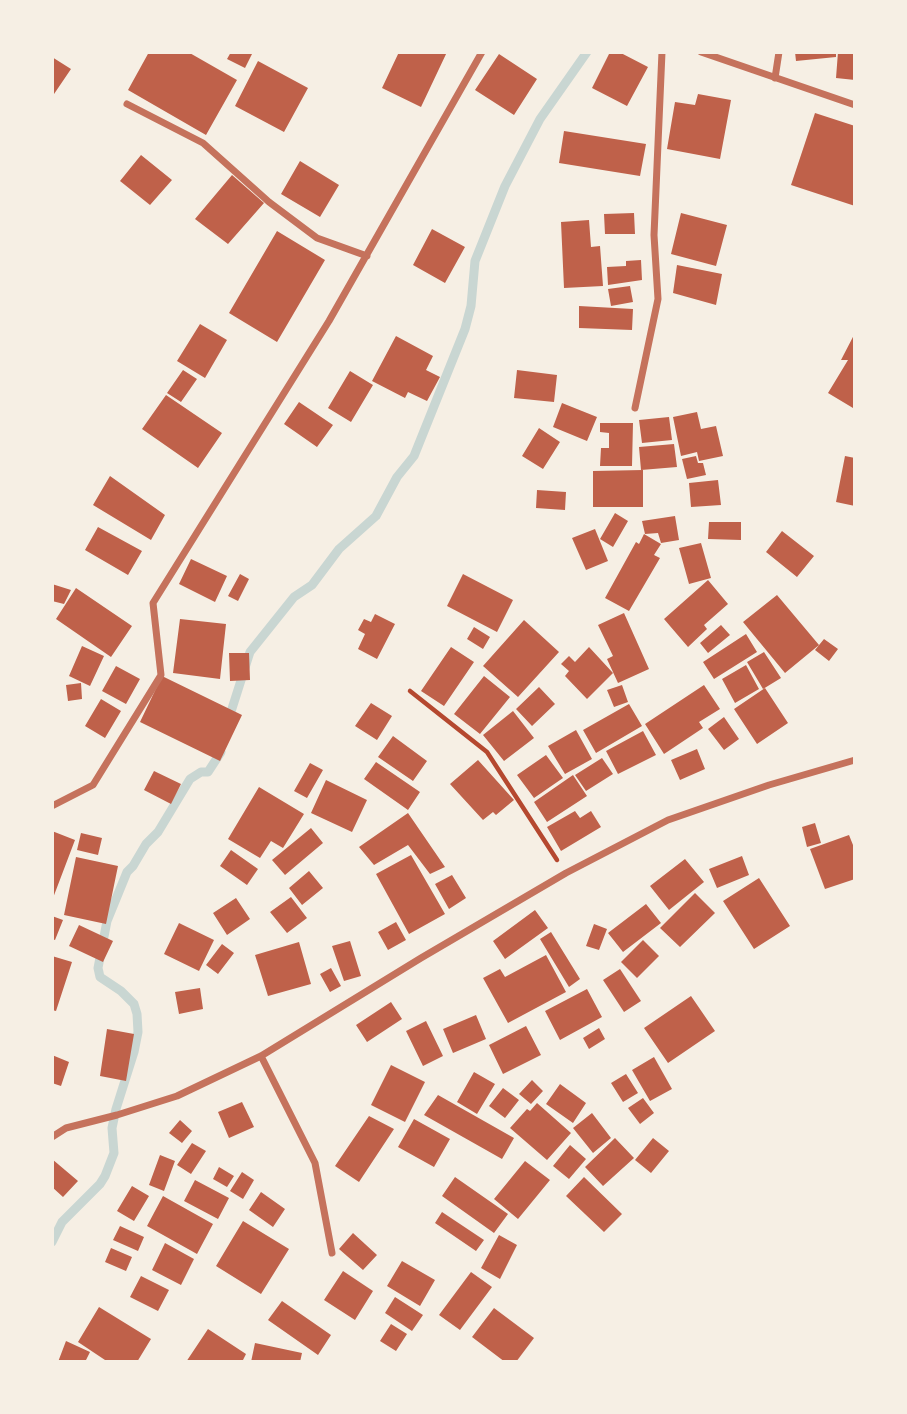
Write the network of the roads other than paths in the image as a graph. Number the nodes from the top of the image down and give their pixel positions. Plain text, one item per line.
1 (482, 52) edge
2 (663, 52) edge
3 (701, 52) edge
4 (779, 52) edge
5 (775, 78) junction
6 (127, 104) dead end
7 (855, 105) edge
8 (367, 256) junction
9 (635, 408) dead end
10 (855, 760) edge
11 (52, 806) edge
12 (261, 1056) junction
13 (52, 1137) edge
14 (332, 1253) dead end

1 - 8 street
2 - 9 street
3 - 5 street
4 - 5 street
5 - 7 street
6 - 8 street
8 - 11 street
10 - 12 street
12 - 13 street
12 - 14 street

